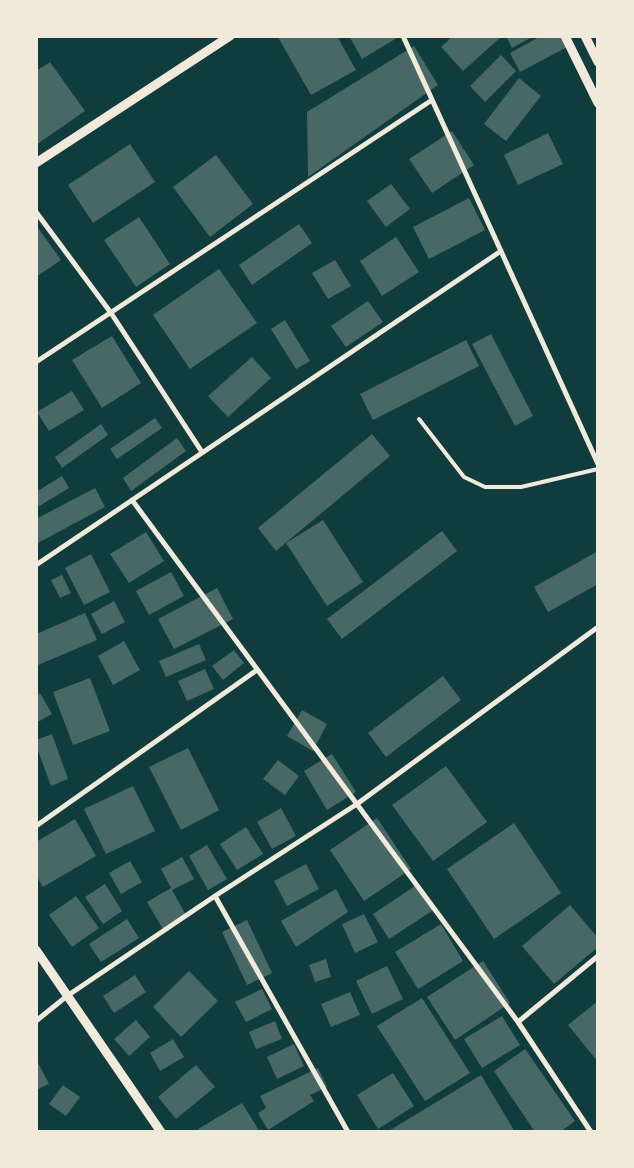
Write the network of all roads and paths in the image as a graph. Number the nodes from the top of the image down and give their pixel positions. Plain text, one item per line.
1 (230, 36) edge
2 (403, 36) edge
3 (565, 36) edge
4 (585, 36) edge
5 (598, 62) edge
6 (432, 100) junction
7 (598, 103) edge
8 (36, 163) edge
9 (36, 212) edge
10 (500, 251) junction
11 (111, 313) junction
12 (36, 362) edge
13 (418, 418) dead end
14 (202, 452) junction
15 (598, 464) edge
16 (598, 469) edge
17 (132, 500) junction
18 (36, 565) edge
19 (598, 627) edge
20 (257, 670) junction
21 (357, 804) junction
22 (36, 826) edge
23 (215, 896) junction
24 (36, 950) edge
25 (598, 956) edge
26 (68, 996) junction
27 (36, 1021) edge
28 (518, 1022) junction
29 (161, 1132) edge
30 (348, 1132) edge
31 (591, 1132) edge

1 - 8 street
2 - 6 street
3 - 7 street
4 - 5 street
6 - 10 street
6 - 11 street
9 - 11 street
10 - 14 street
10 - 15 street
11 - 12 street
11 - 14 street
13 - 16 lane
14 - 17 street
17 - 18 street
17 - 20 street
19 - 21 street
20 - 21 street
20 - 22 street
21 - 23 street
21 - 28 street
23 - 26 street
23 - 30 street
24 - 26 street
25 - 28 street
26 - 27 street
26 - 29 street
28 - 31 street

